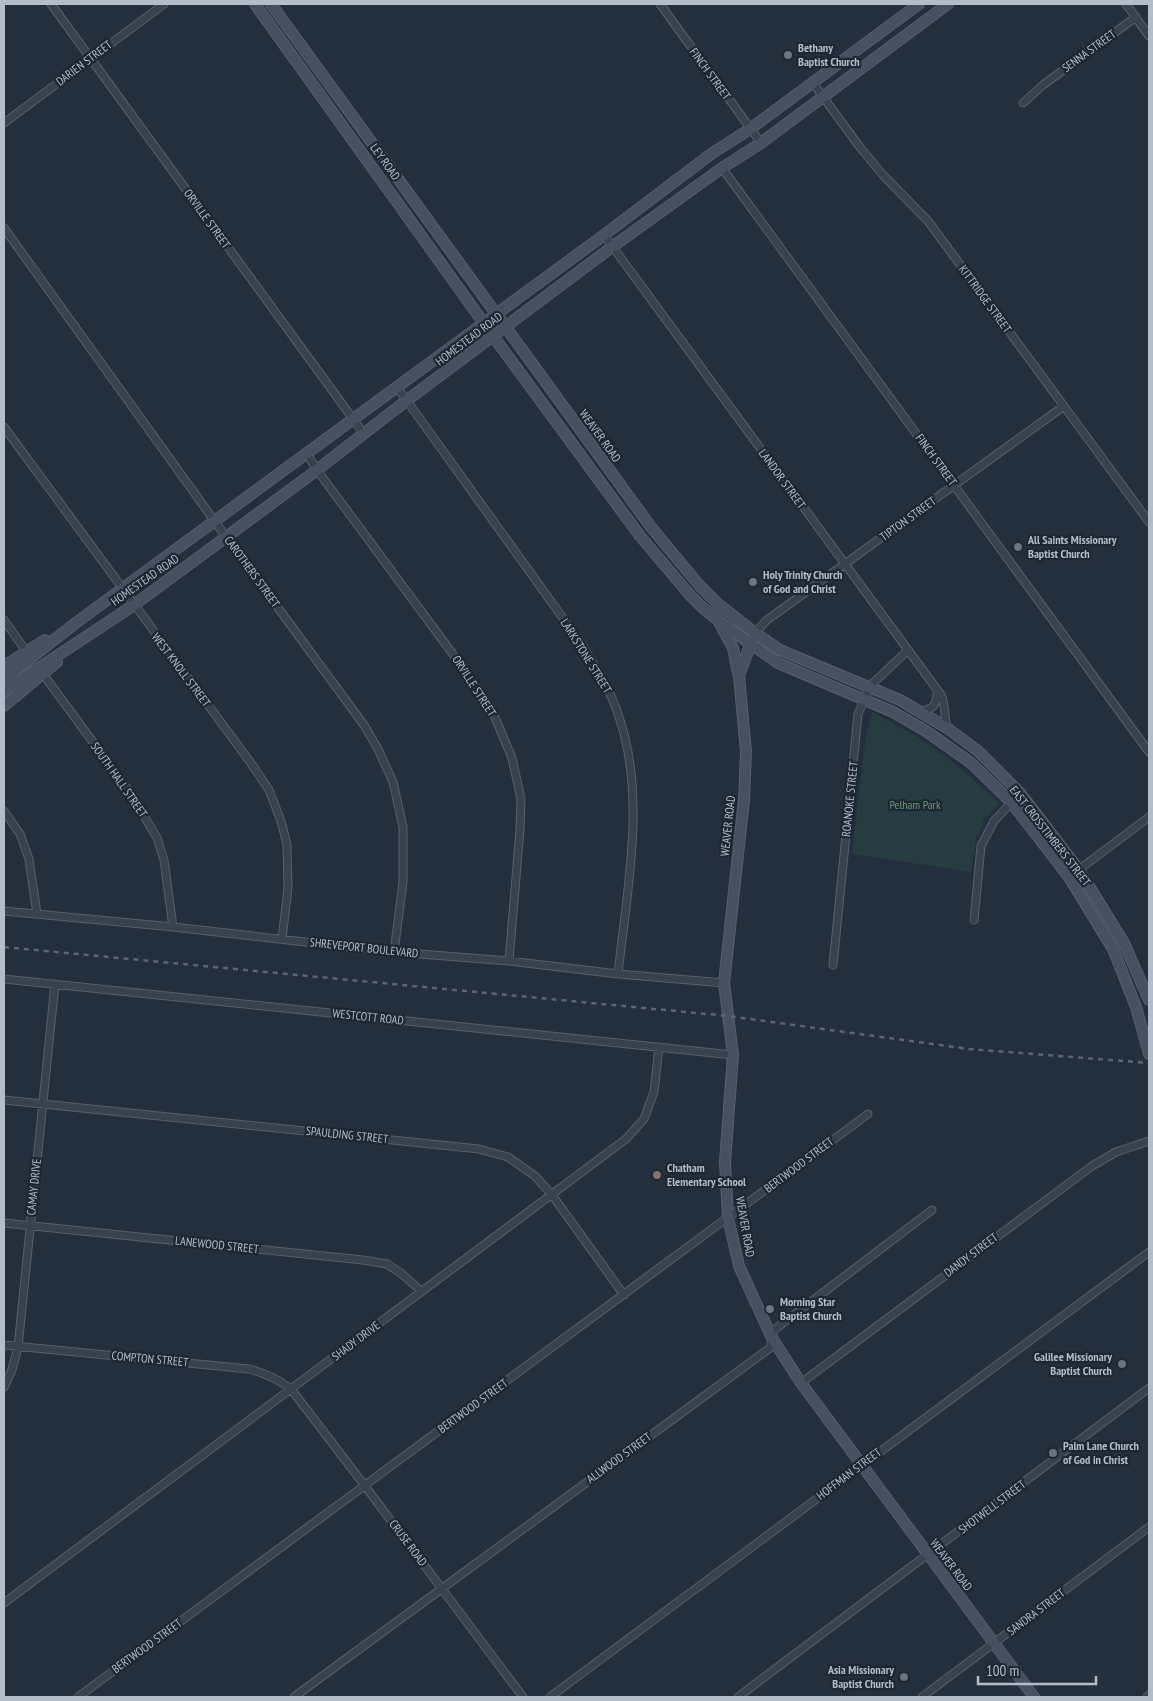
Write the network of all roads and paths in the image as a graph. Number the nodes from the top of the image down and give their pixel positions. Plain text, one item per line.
1 (50, 4) edge
2 (164, 4) edge
3 (255, 4) edge
4 (271, 4) edge
5 (660, 4) edge
6 (919, 4) edge
7 (948, 4) edge
8 (1126, 4) edge
9 (1136, 17) junction
10 (1149, 36) edge
11 (871, 40) junction
12 (300, 43) junction
13 (289, 50) junction
14 (882, 54) junction
15 (90, 58) junction
16 (813, 83) junction
17 (823, 97) junction
18 (1022, 103) dead end
19 (349, 111) junction
20 (338, 119) junction
21 (4, 123) edge
22 (750, 129) junction
23 (761, 143) junction
24 (722, 168) junction
25 (402, 184) junction
26 (390, 191) junction
27 (4, 228) edge
28 (604, 235) junction
29 (612, 247) junction
30 (496, 314) junction
31 (484, 323) junction
32 (505, 327) junction
33 (493, 336) junction
34 (397, 387) junction
35 (406, 401) junction
36 (1064, 406) junction
37 (354, 420) junction
38 (4, 427) edge
39 (364, 434) junction
40 (307, 454) junction
41 (317, 470) junction
42 (954, 486) junction
43 (632, 501) junction
44 (620, 508) junction
45 (215, 521) junction
46 (1149, 522) edge
47 (226, 537) junction
48 (845, 564) junction
49 (122, 589) junction
50 (134, 605) junction
51 (716, 619) junction
52 (4, 620) edge
53 (77, 622) junction
54 (755, 633) junction
55 (86, 636) junction
56 (750, 644) junction
57 (907, 650) junction
58 (26, 651) junction
59 (4, 666) edge
60 (42, 674) junction
61 (739, 676) junction
62 (4, 679) edge
63 (870, 686) junction
64 (4, 691) edge
65 (937, 692) junction
66 (863, 700) junction
67 (4, 706) edge
68 (921, 712) junction
69 (947, 728) junction
70 (1149, 752) edge
71 (1020, 793) junction
72 (1011, 802) junction
73 (4, 811) edge
74 (1149, 817) edge
75 (1080, 870) junction
76 (1069, 877) junction
77 (4, 911) edge
78 (37, 914) junction
79 (974, 920) dead end
80 (173, 927) junction
81 (282, 938) junction
82 (394, 952) junction
83 (509, 961) junction
84 (833, 965) dead end
85 (618, 974) junction
86 (4, 979) edge
87 (724, 983) junction
88 (55, 984) junction
89 (1149, 1000) edge
90 (660, 1047) junction
91 (1149, 1054) edge
92 (733, 1055) junction
93 (4, 1100) edge
94 (43, 1104) junction
95 (868, 1114) dead end
96 (1149, 1141) edge
97 (552, 1194) junction
98 (932, 1210) dead end
99 (728, 1218) junction
100 (4, 1223) edge
101 (30, 1225) junction
102 (1149, 1252) edge
103 (421, 1291) junction
104 (624, 1294) junction
105 (772, 1338) junction
106 (4, 1345) edge
107 (18, 1347) junction
108 (801, 1383) junction
109 (4, 1387) edge
110 (1149, 1388) edge
111 (291, 1389) junction
112 (861, 1465) junction
113 (365, 1486) junction
114 (1149, 1527) edge
115 (928, 1555) junction
116 (442, 1588) junction
117 (4, 1603) edge
118 (994, 1643) junction
119 (78, 1697) edge
120 (294, 1697) edge
121 (523, 1697) edge
122 (550, 1697) edge
123 (738, 1697) edge
124 (922, 1697) edge
125 (1034, 1697) edge

1 - 15 street, ORVILLE STREET
2 - 15 street, DARIEN STREET
3 - 13 main road, LEY ROAD
4 - 12 main road, LEY ROAD
5 - 22 street, FINCH STREET
6 - 11 main road, HOMESTEAD ROAD
7 - 14 main road, HOMESTEAD ROAD
8 - 9 street
9 - 10 street
9 - 18 street, SENNA STREET
11 - 14 main road
11 - 16 main road, HOMESTEAD ROAD
12 - 13 main road
12 - 19 main road, LEY ROAD
13 - 20 main road, LEY ROAD
14 - 17 main road, HOMESTEAD ROAD
15 - 21 street, DARIEN STREET
15 - 37 street, ORVILLE STREET
16 - 17 street, KITTRIDGE STREET
16 - 22 main road, HOMESTEAD ROAD
17 - 23 main road, HOMESTEAD ROAD
17 - 36 street, KITTRIDGE STREET
19 - 20 main road
19 - 25 main road, LEY ROAD
20 - 26 main road, LEY ROAD
22 - 23 street, FINCH STREET
22 - 28 main road, HOMESTEAD ROAD
23 - 24 main road, HOMESTEAD ROAD
24 - 29 main road, HOMESTEAD ROAD
24 - 42 street, FINCH STREET
25 - 26 main road
25 - 30 main road, LEY ROAD
26 - 31 main road, LEY ROAD
27 - 45 street, CAROTHERS STREET
28 - 29 street, LANDOR STREET
28 - 30 main road, HOMESTEAD ROAD
29 - 32 main road, HOMESTEAD ROAD
29 - 48 street, LANDOR STREET
30 - 31 main road, HOMESTEAD ROAD
30 - 32 main road, LEY ROAD
31 - 33 main road, LEY ROAD
31 - 34 main road, HOMESTEAD ROAD
32 - 33 main road, HOMESTEAD ROAD
32 - 43 main road, WEAVER ROAD
33 - 35 main road, HOMESTEAD ROAD
33 - 44 main road
34 - 35 street, LARKSTONE STREET
34 - 37 main road, HOMESTEAD ROAD
35 - 39 main road, HOMESTEAD ROAD
35 - 85 street, LARKSTONE STREET
36 - 42 street, TIPTON STREET
36 - 46 street, KITTRIDGE STREET
37 - 39 street, ORVILLE STREET
37 - 40 main road, HOMESTEAD ROAD
38 - 49 street, WEST KNOLL STREET
39 - 41 main road, HOMESTEAD ROAD
40 - 41 street, ORVILLE STREET
40 - 45 main road, HOMESTEAD ROAD
41 - 47 main road, HOMESTEAD ROAD
41 - 83 street, ORVILLE STREET
42 - 48 street, TIPTON STREET
42 - 70 street, FINCH STREET
43 - 44 main road
43 - 54 main road, WEAVER ROAD
44 - 51 main road
45 - 47 street, CAROTHERS STREET
45 - 49 main road, HOMESTEAD ROAD
47 - 50 main road, HOMESTEAD ROAD
47 - 82 street, CAROTHERS STREET
48 - 54 street, TIPTON STREET
48 - 57 street, LANDOR STREET
49 - 50 street, WEST KNOLL STREET
49 - 53 main road, HOMESTEAD ROAD
50 - 55 main road, HOMESTEAD ROAD
50 - 81 street, WEST KNOLL STREET
51 - 56 main road
51 - 61 main road
52 - 58 street
53 - 58 main road
53 - 62 main road, HOMESTEAD ROAD
54 - 56 main road, WEAVER ROAD
54 - 63 main road, EAST CROSSTIMBERS STREET
55 - 60 main road
55 - 64 main road, HOMESTEAD ROAD
56 - 61 main road, WEAVER ROAD
56 - 66 main road, EAST CROSSTIMBERS STREET
57 - 63 street, ROANOKE STREET
57 - 65 street, LANDOR STREET
58 - 59 main road
60 - 67 main road
60 - 80 street, SOUTH HALL STREET
61 - 87 main road, WEAVER ROAD
63 - 66 street, ROANOKE STREET
63 - 68 main road, EAST CROSSTIMBERS STREET
65 - 68 street
65 - 69 street, LANDOR STREET
66 - 72 main road, EAST CROSSTIMBERS STREET
66 - 84 street, ROANOKE STREET
68 - 69 main road, EAST CROSSTIMBERS STREET
69 - 71 main road, EAST CROSSTIMBERS STREET
71 - 72 street
71 - 75 main road, EAST CROSSTIMBERS STREET
72 - 76 main road, EAST CROSSTIMBERS STREET
72 - 79 street
73 - 78 street
74 - 75 street
75 - 76 street
75 - 89 main road, EAST CROSSTIMBERS STREET
76 - 91 main road, EAST CROSSTIMBERS STREET
77 - 78 street, SHREVEPORT BOULEVARD
78 - 80 street, SHREVEPORT BOULEVARD
80 - 81 street, SHREVEPORT BOULEVARD
81 - 82 street, SHREVEPORT BOULEVARD
82 - 83 street, SHREVEPORT BOULEVARD
83 - 85 street, SHREVEPORT BOULEVARD
85 - 87 street, SHREVEPORT BOULEVARD
86 - 88 street, WESTCOTT ROAD
87 - 92 main road, WEAVER ROAD
88 - 90 street, WESTCOTT ROAD
88 - 94 street, CAMAY DRIVE
90 - 92 street, WESTCOTT ROAD
90 - 97 street, SHADY DRIVE
92 - 99 main road, WEAVER ROAD
93 - 94 street, SPAULDING STREET
94 - 97 street, SPAULDING STREET
94 - 101 street, CAMAY DRIVE
95 - 99 street, BERTWOOD STREET
96 - 108 street, DANDY STREET
97 - 103 street, SHADY DRIVE
97 - 104 street, SPAULDING STREET
98 - 105 street, ALLWOOD STREET
99 - 104 street, BERTWOOD STREET
99 - 105 main road, WEAVER ROAD
100 - 101 street, LANEWOOD STREET
101 - 103 street, LANEWOOD STREET
101 - 107 street, CAMAY DRIVE
102 - 112 street, HOFFMAN STREET
103 - 111 street, SHADY DRIVE
104 - 113 street, BERTWOOD STREET
105 - 108 main road, WEAVER ROAD
105 - 116 street, ALLWOOD STREET
106 - 107 street, COMPTON STREET
107 - 109 street, CAMAY DRIVE
107 - 111 street, COMPTON STREET
108 - 112 main road, WEAVER ROAD
110 - 115 street, SHOTWELL STREET
111 - 113 street, CRUSE ROAD
111 - 117 street, SHADY DRIVE
112 - 115 main road, WEAVER ROAD
112 - 122 street, HOFFMAN STREET
113 - 116 street, CRUSE ROAD
113 - 119 street, BERTWOOD STREET
114 - 118 street, SANDRA STREET
115 - 118 main road, WEAVER ROAD
115 - 123 street, SHOTWELL STREET
116 - 120 street, ALLWOOD STREET
116 - 121 street, CRUSE ROAD
118 - 124 street, SANDRA STREET
118 - 125 main road, WEAVER ROAD

